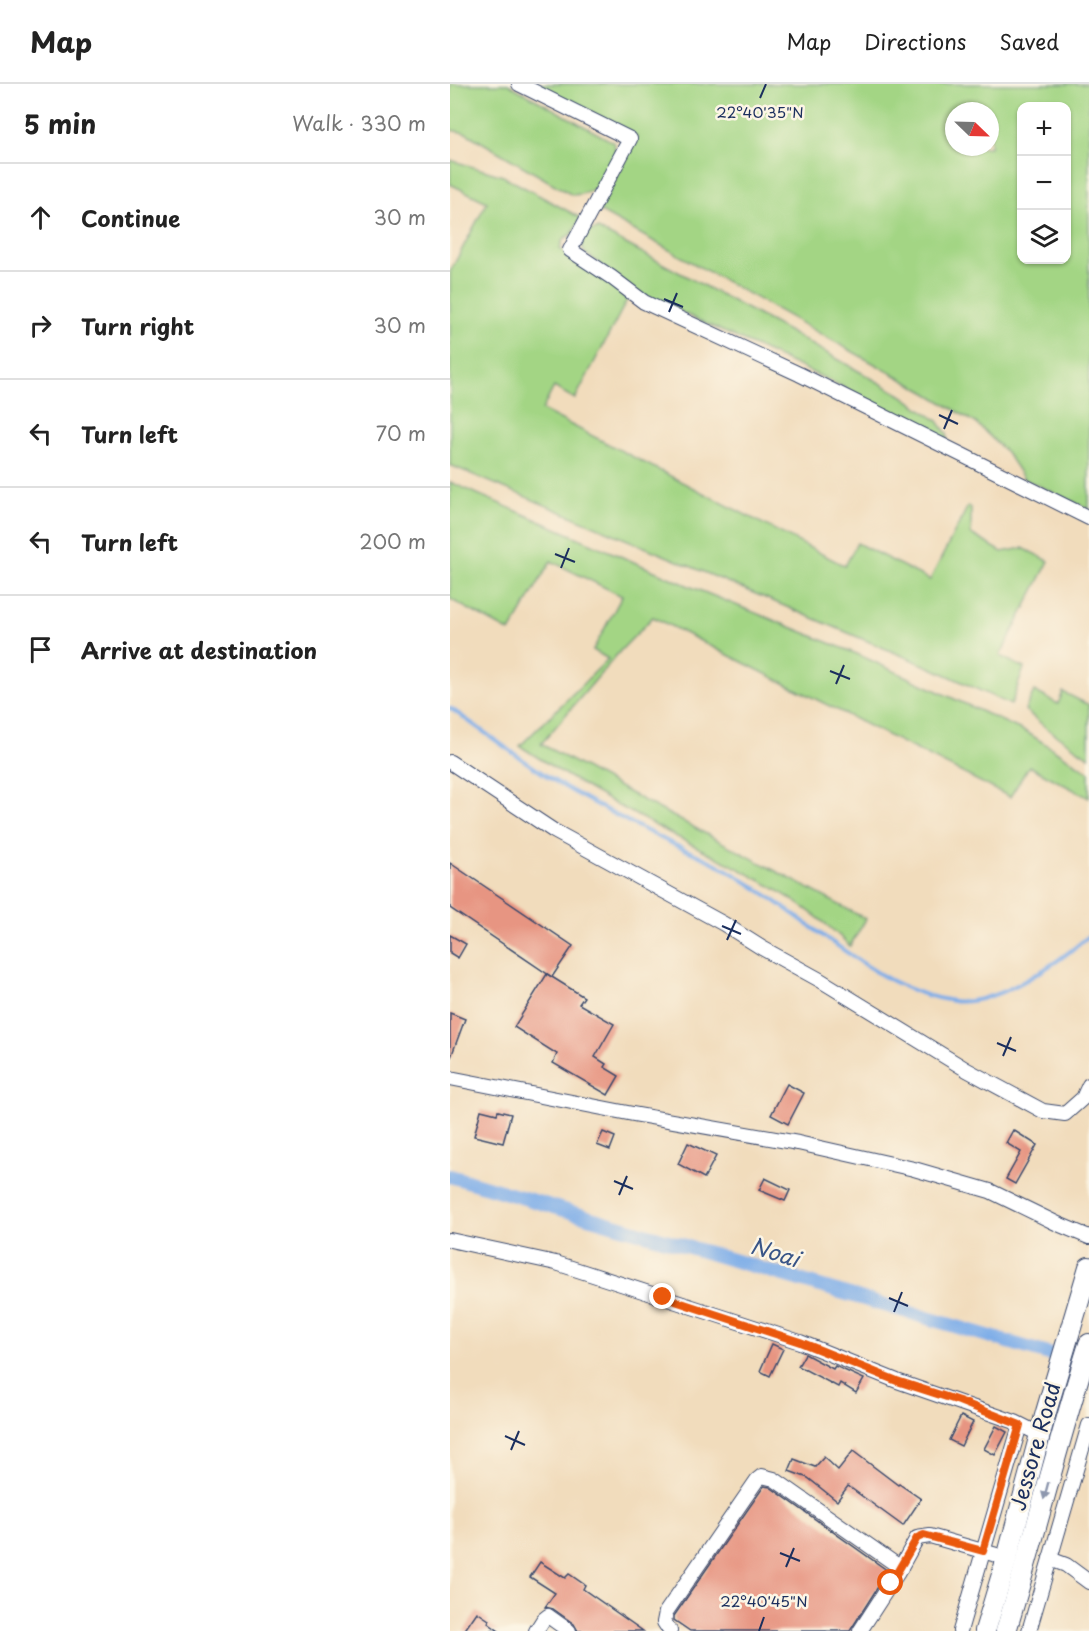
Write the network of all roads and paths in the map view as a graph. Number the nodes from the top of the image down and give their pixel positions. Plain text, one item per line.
1 (519, 84) edge
2 (1089, 518) edge
3 (450, 762) edge
4 (450, 1078) edge
5 (1089, 1085) edge
6 (1089, 1237) edge
7 (450, 1240) edge
8 (1089, 1267) edge
9 (1089, 1344) edge
10 (1020, 1425) junction
11 (1089, 1425) edge
12 (1039, 1434) junction
13 (1084, 1451) edge
14 (1055, 1456) junction
15 (983, 1551) junction
16 (1007, 1558) junction
17 (1050, 1560) junction
18 (901, 1568) junction
19 (1089, 1582) edge
20 (536, 1631) edge
21 (569, 1631) edge
22 (670, 1631) edge
23 (860, 1631) edge
24 (960, 1631) edge
25 (985, 1631) edge
26 (1006, 1631) edge
27 (1029, 1631) edge

1 - 2 street
3 - 5 street
4 - 6 street
7 - 10 street
8 - 12 highway
9 - 14 highway, Jessore Road
10 - 12 street
10 - 15 street
11 - 13 street
12 - 16 highway
13 - 14 street
13 - 17 street
14 -> 26 highway, Jessore Road
15 - 16 street
15 - 18 street
15 - 24 street
16 - 25 highway
17 - 19 street
17 - 27 street
18 - 22 street
18 - 23 street
20 - 21 street

